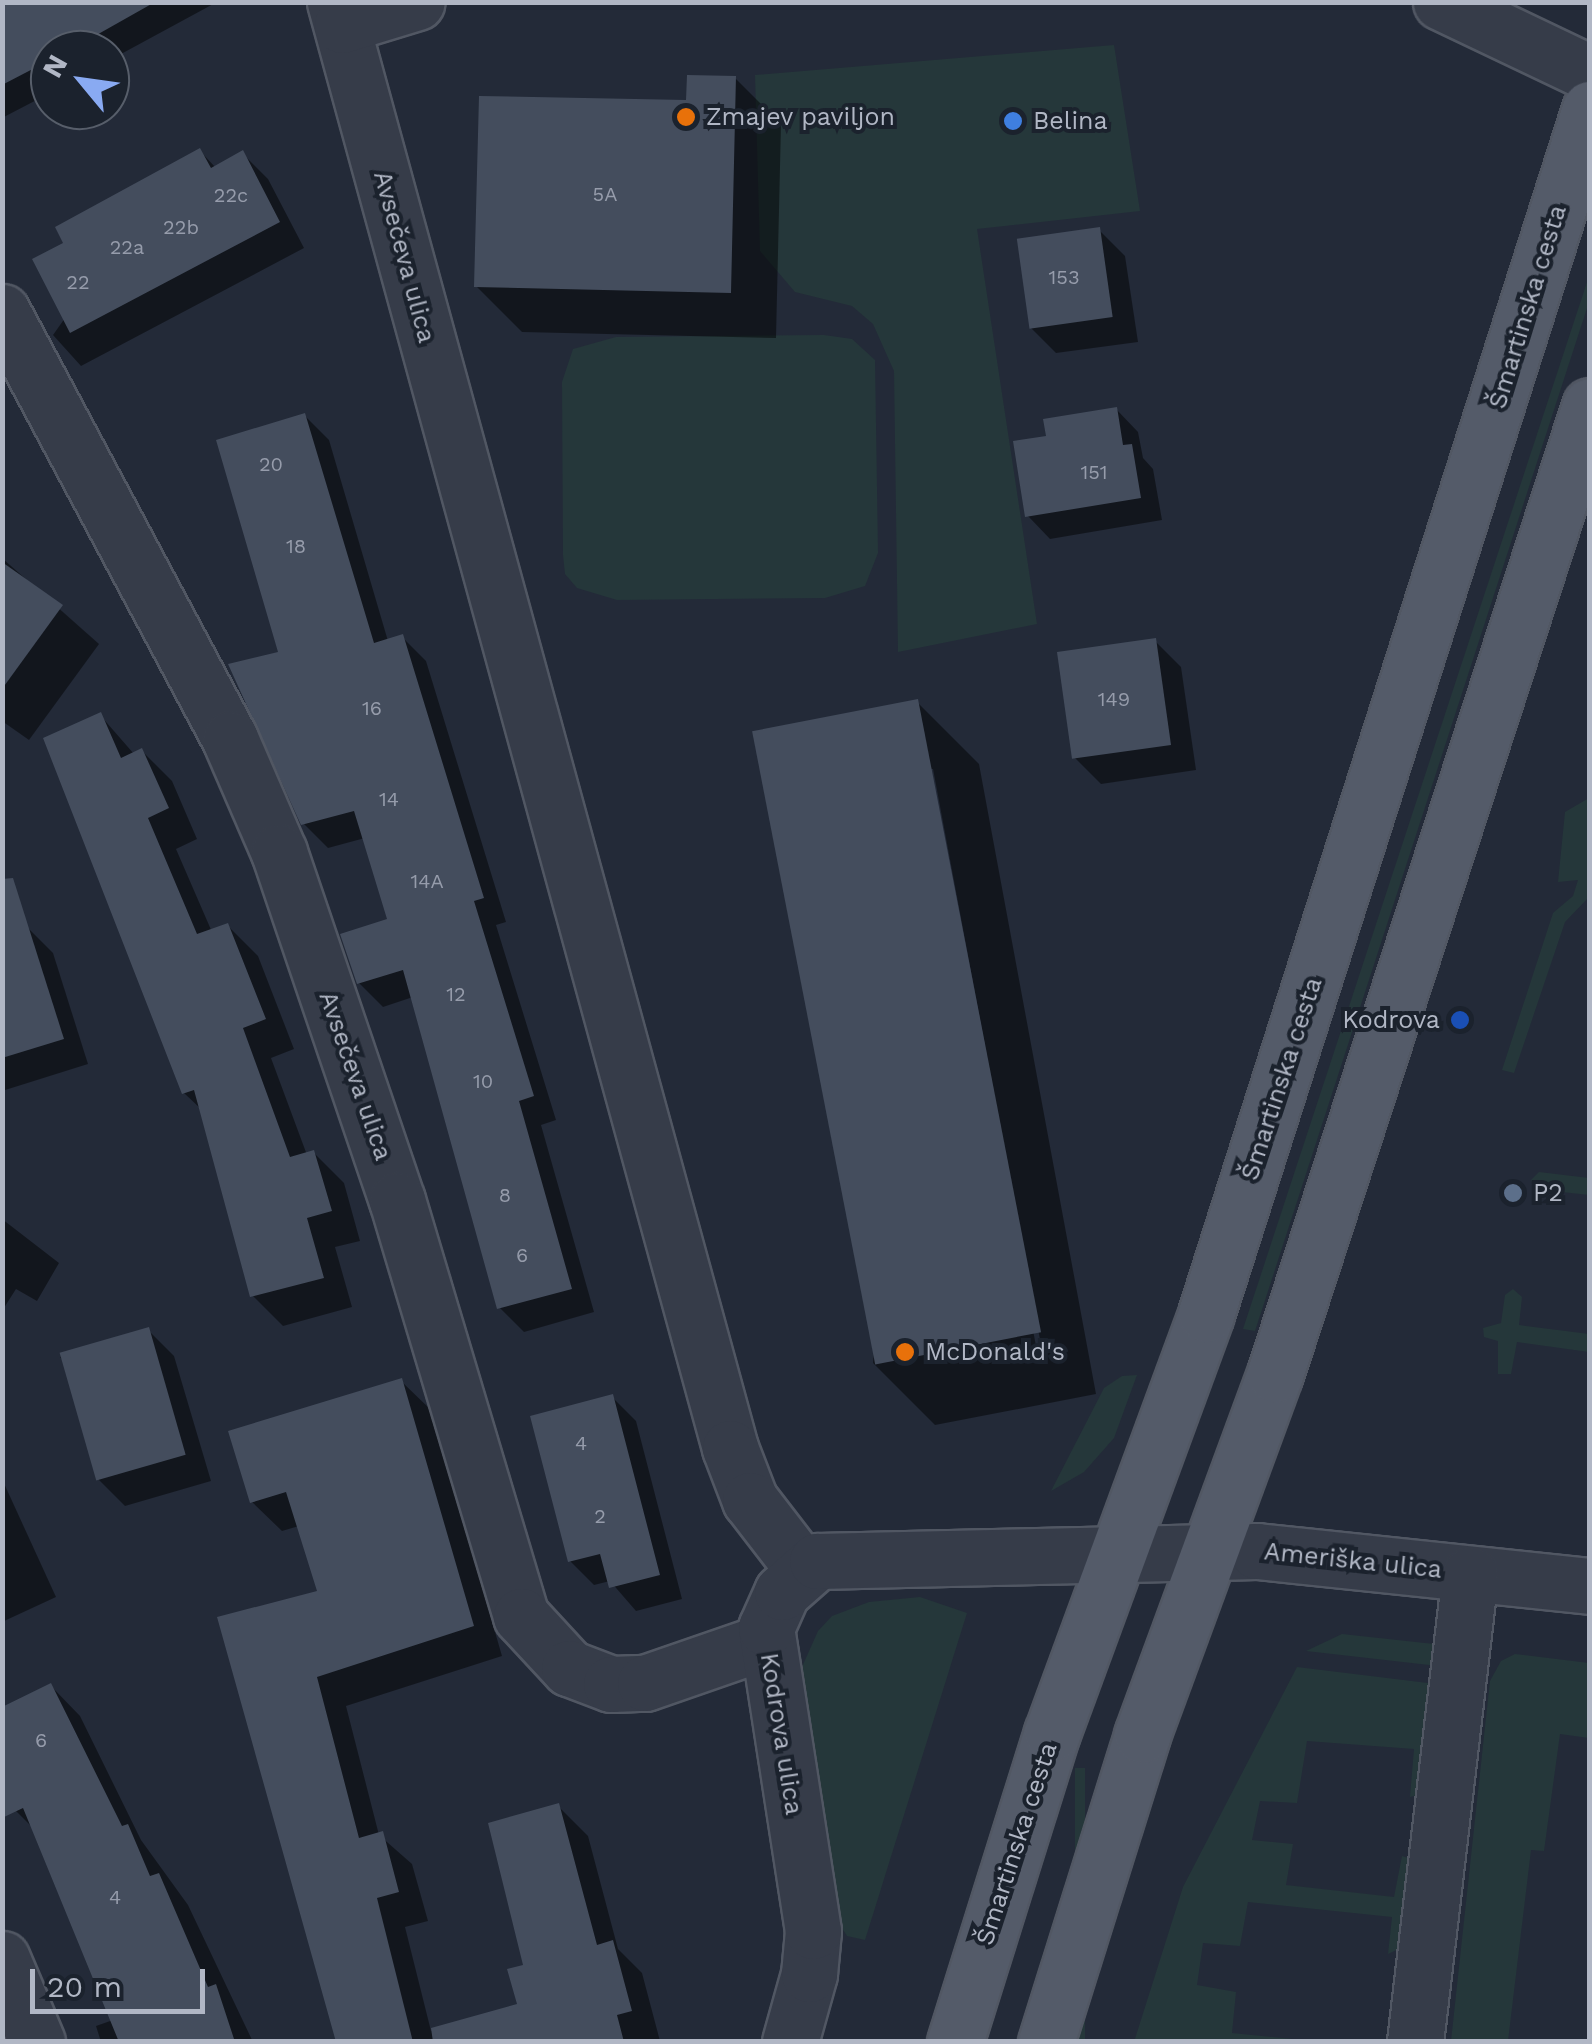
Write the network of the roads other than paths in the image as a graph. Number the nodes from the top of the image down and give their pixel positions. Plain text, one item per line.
1 (417, 2) edge
2 (1441, 2) edge
3 (338, 14) edge
4 (1590, 73) edge
5 (1590, 109) edge
6 (2, 312) edge
7 (1590, 406) edge
8 (1208, 1551) junction
9 (1116, 1556) junction
10 (804, 1570) junction
11 (1470, 1574) junction
12 (1590, 1586) edge
13 (766, 1642) junction
14 (2, 1960) edge
15 (37, 2042) edge
16 (790, 2042) edge
17 (955, 2042) edge
18 (1046, 2042) edge
19 (1415, 2042) edge

1 - 3 street
2 - 4 street
3 - 10 street, Avsečeva ulica
5 - 9 main road, Šmartinska cesta
6 - 13 street, Avsečeva ulica
7 - 8 main road
8 - 9 street, Ameriška ulica
8 - 11 street, Ameriška ulica
8 - 18 main road
9 - 10 street
9 - 17 main road, Šmartinska cesta
10 - 13 street, Kodrova ulica
11 - 12 street, Ameriška ulica
11 - 19 street
13 - 16 street, Kodrova ulica
14 - 15 street

